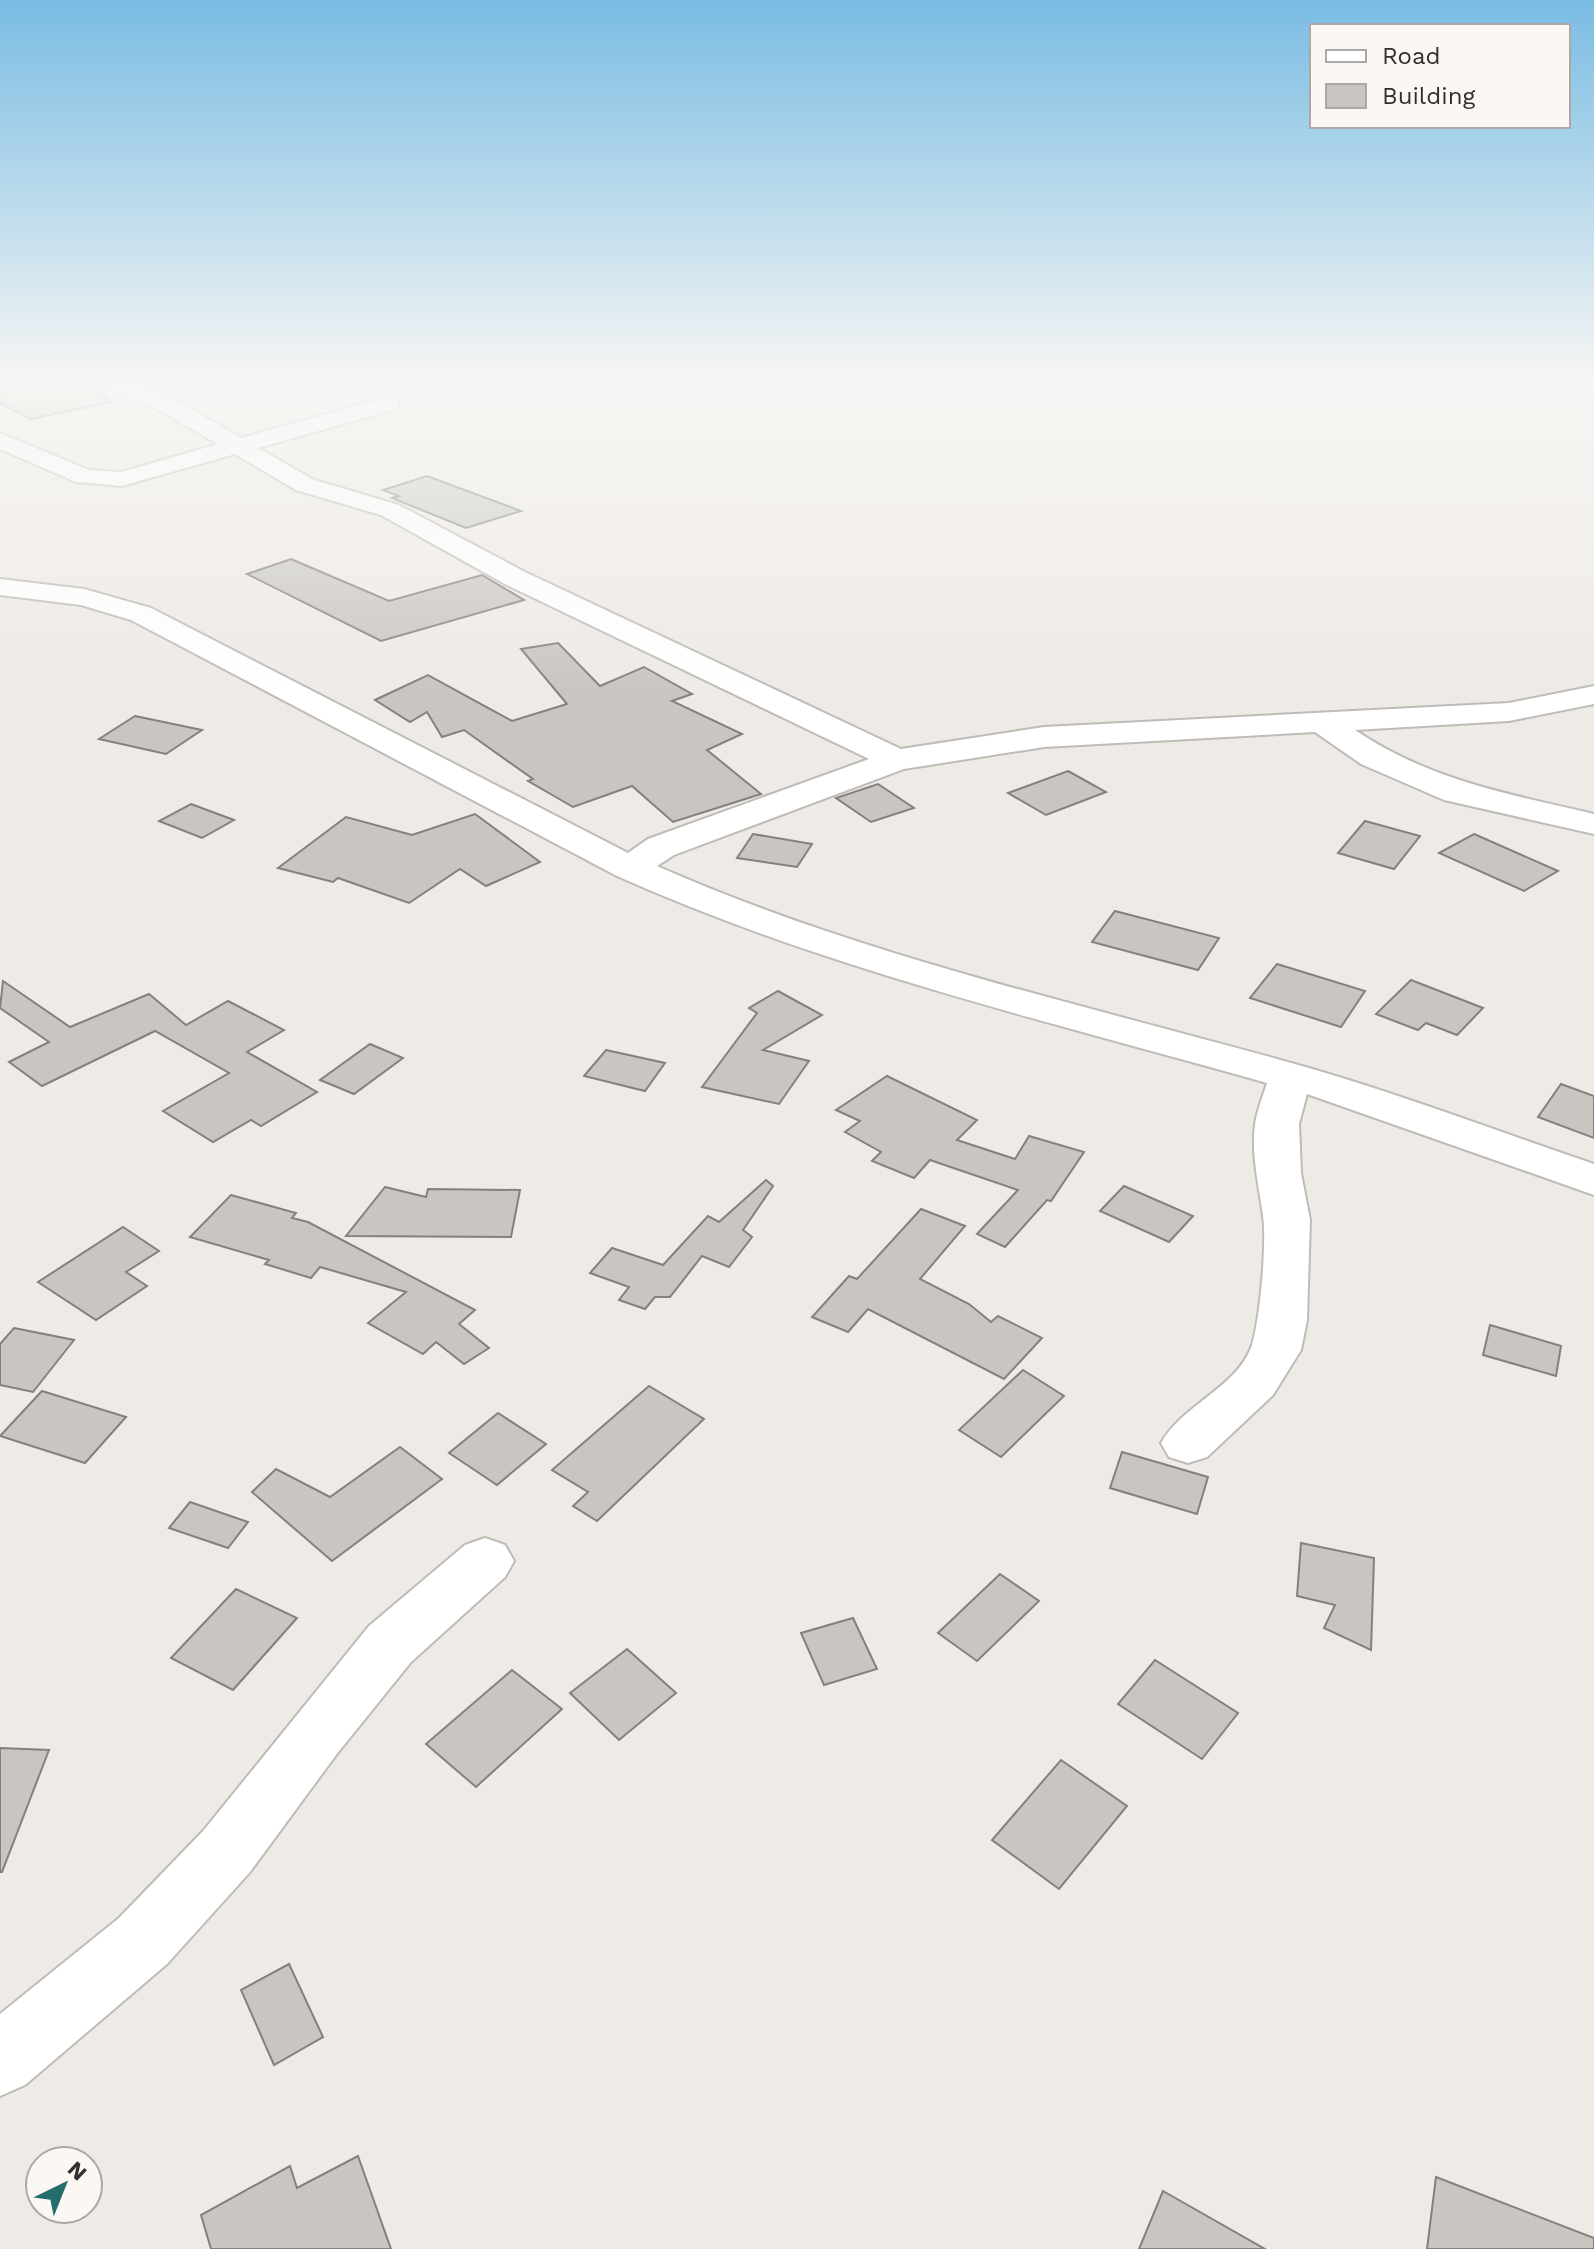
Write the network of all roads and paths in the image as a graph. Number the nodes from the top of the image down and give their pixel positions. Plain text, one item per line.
1 (301, 483) edge
2 (0, 563) edge
3 (0, 587) edge
4 (43, 592) junction
5 (1594, 695) edge
6 (1323, 723) junction
7 (897, 760) junction
8 (1594, 824) edge
9 (630, 868) junction
10 (1290, 1076) junction
11 (1594, 1180) edge
12 (1188, 1443) dead end
13 (485, 1561) dead end
14 (0, 2060) edge

1 - 7 street
2 - 4 street
3 - 4 street
4 - 9 street
5 - 6 street
6 - 7 street
6 - 8 street
7 - 9 street
9 - 10 street
10 - 11 street
10 - 12 street
13 - 14 street

